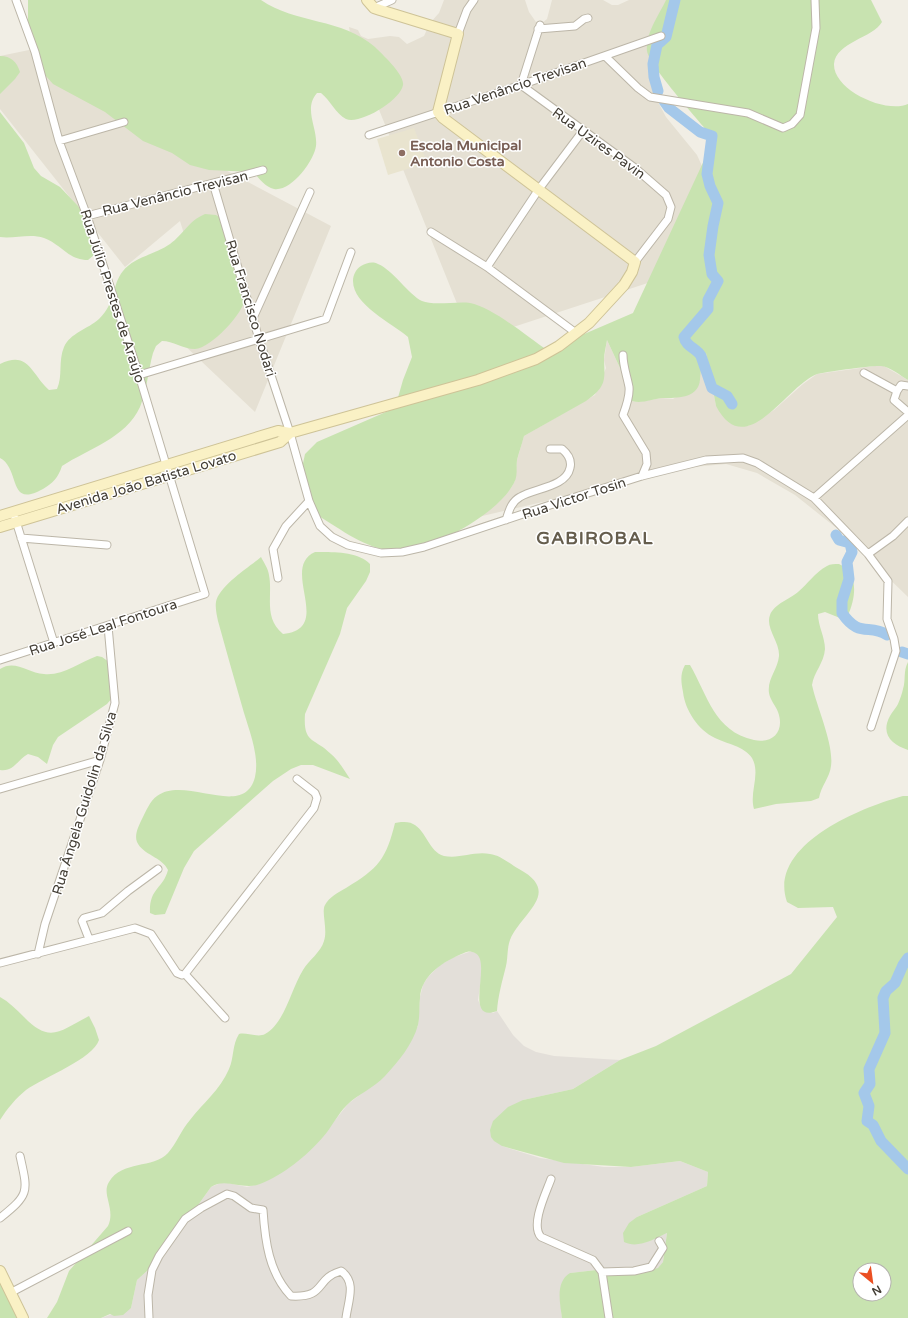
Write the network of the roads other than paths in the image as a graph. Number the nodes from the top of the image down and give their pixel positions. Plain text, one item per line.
1 (16, 0) edge
2 (367, 0) edge
3 (392, 0) edge
4 (474, 0) edge
5 (815, 0) edge
6 (374, 8) junction
7 (588, 18) dead end
8 (458, 34) junction
9 (661, 36) dead end
10 (605, 56) junction
11 (521, 85) junction
12 (438, 112) junction
13 (124, 122) dead end
14 (582, 132) junction
15 (369, 135) dead end
16 (59, 141) junction
17 (263, 170) dead end
18 (213, 183) junction
19 (539, 189) junction
20 (310, 192) dead end
21 (87, 216) junction
22 (431, 232) dead end
23 (351, 252) dead end
24 (635, 262) junction
25 (487, 267) junction
26 (253, 318) junction
27 (576, 333) junction
28 (259, 339) junction
29 (623, 355) dead end
30 (864, 373) dead end
31 (139, 375) junction
32 (908, 386) edge
33 (896, 391) junction
34 (908, 414) edge
35 (290, 433) junction
36 (550, 449) dead end
37 (168, 470) junction
38 (642, 476) junction
39 (814, 498) junction
40 (309, 500) junction
41 (0, 516) edge
42 (14, 517) junction
43 (506, 520) junction
44 (908, 521) edge
45 (0, 527) edge
46 (21, 538) junction
47 (107, 545) dead end
48 (868, 554) junction
49 (278, 578) dead end
50 (205, 594) joint
51 (108, 626) junction
52 (54, 643) junction
53 (0, 660) edge
54 (871, 727) dead end
55 (100, 760) junction
56 (297, 779) dead end
57 (0, 790) edge
58 (158, 869) dead end
59 (89, 939) junction
60 (38, 954) junction
61 (0, 963) edge
62 (186, 974) junction
63 (225, 1018) dead end
64 (20, 1156) dead end
65 (551, 1179) dead end
66 (0, 1218) edge
67 (128, 1231) dead end
68 (659, 1241) dead end
69 (0, 1271) edge
70 (602, 1272) junction
71 (10, 1293) junction
72 (23, 1318) edge
73 (148, 1318) edge
74 (346, 1318) edge
75 (609, 1318) edge

1 - 16 street, Rua Júlio Prestes de Araújo
2 - 6 street
3 - 6 street
4 - 8 street
5 - 10 street
6 - 8 street
7 - 11 street
8 - 12 street
9 - 10 street, Rua Venâncio Trevisan
10 - 11 street, Rua Venâncio Trevisan
11 - 12 street, Rua Venâncio Trevisan
11 - 14 street, Rua Uzires Pavin
12 - 15 street, Rua Venâncio Trevisan
12 - 19 street
13 - 16 street
14 - 19 street
14 - 24 street, Rua Uzires Pavin
16 - 21 street, Rua Júlio Prestes de Araújo
17 - 18 street, Rua Venâncio Trevisan
18 - 21 street, Rua Venâncio Trevisan
18 - 26 street, Rua Francisco Nodari
19 - 24 street
19 - 25 street
20 - 26 street
21 - 31 street, Rua Júlio Prestes de Araújo
22 - 25 street
23 - 28 street
24 - 27 street, Avenida João Batista Lovato
25 - 27 street
26 - 28 street, Rua Francisco Nodari
27 - 35 street, Avenida João Batista Lovato
28 - 31 street
28 - 35 street, Rua Francisco Nodari
29 - 38 street
30 - 33 street
31 - 37 street, Rua Júlio Prestes de Araújo
32 - 33 street
33 - 34 street
34 - 39 street
35 - 37 street, Avenida João Batista Lovato
35 - 40 street, Rua Victor Tosin
36 - 43 street
37 - 42 street, Avenida João Batista Lovato
37 - 50 street, Rua Júlio Prestes de Araújo
38 - 39 street, Rua Victor Tosin
38 - 43 street, Rua Victor Tosin
39 - 48 street, Rua Victor Tosin
40 - 43 street, Rua Victor Tosin
40 - 49 street
41 - 42 street, Avenida João Batista Lovato
42 - 45 street, Avenida João Batista Lovato
42 - 46 street
44 - 48 street
46 - 47 street
46 - 52 street
48 - 54 street, Rua Victor Tosin
50 - 51 street, Rua José Leal Fontoura
51 - 52 street, Rua José Leal Fontoura
51 - 55 street, Rua Ângela Guidolin da Silva
52 - 53 street, Rua José Leal Fontoura
55 - 57 street
55 - 60 street, Rua Ângela Guidolin da Silva
56 - 62 street
58 - 59 street
59 - 60 street
59 - 62 street
60 - 61 street
62 - 63 street
64 - 66 street
65 - 70 street
67 - 71 street
68 - 70 street
69 - 71 street
70 - 75 street
71 - 72 street
73 - 74 street

